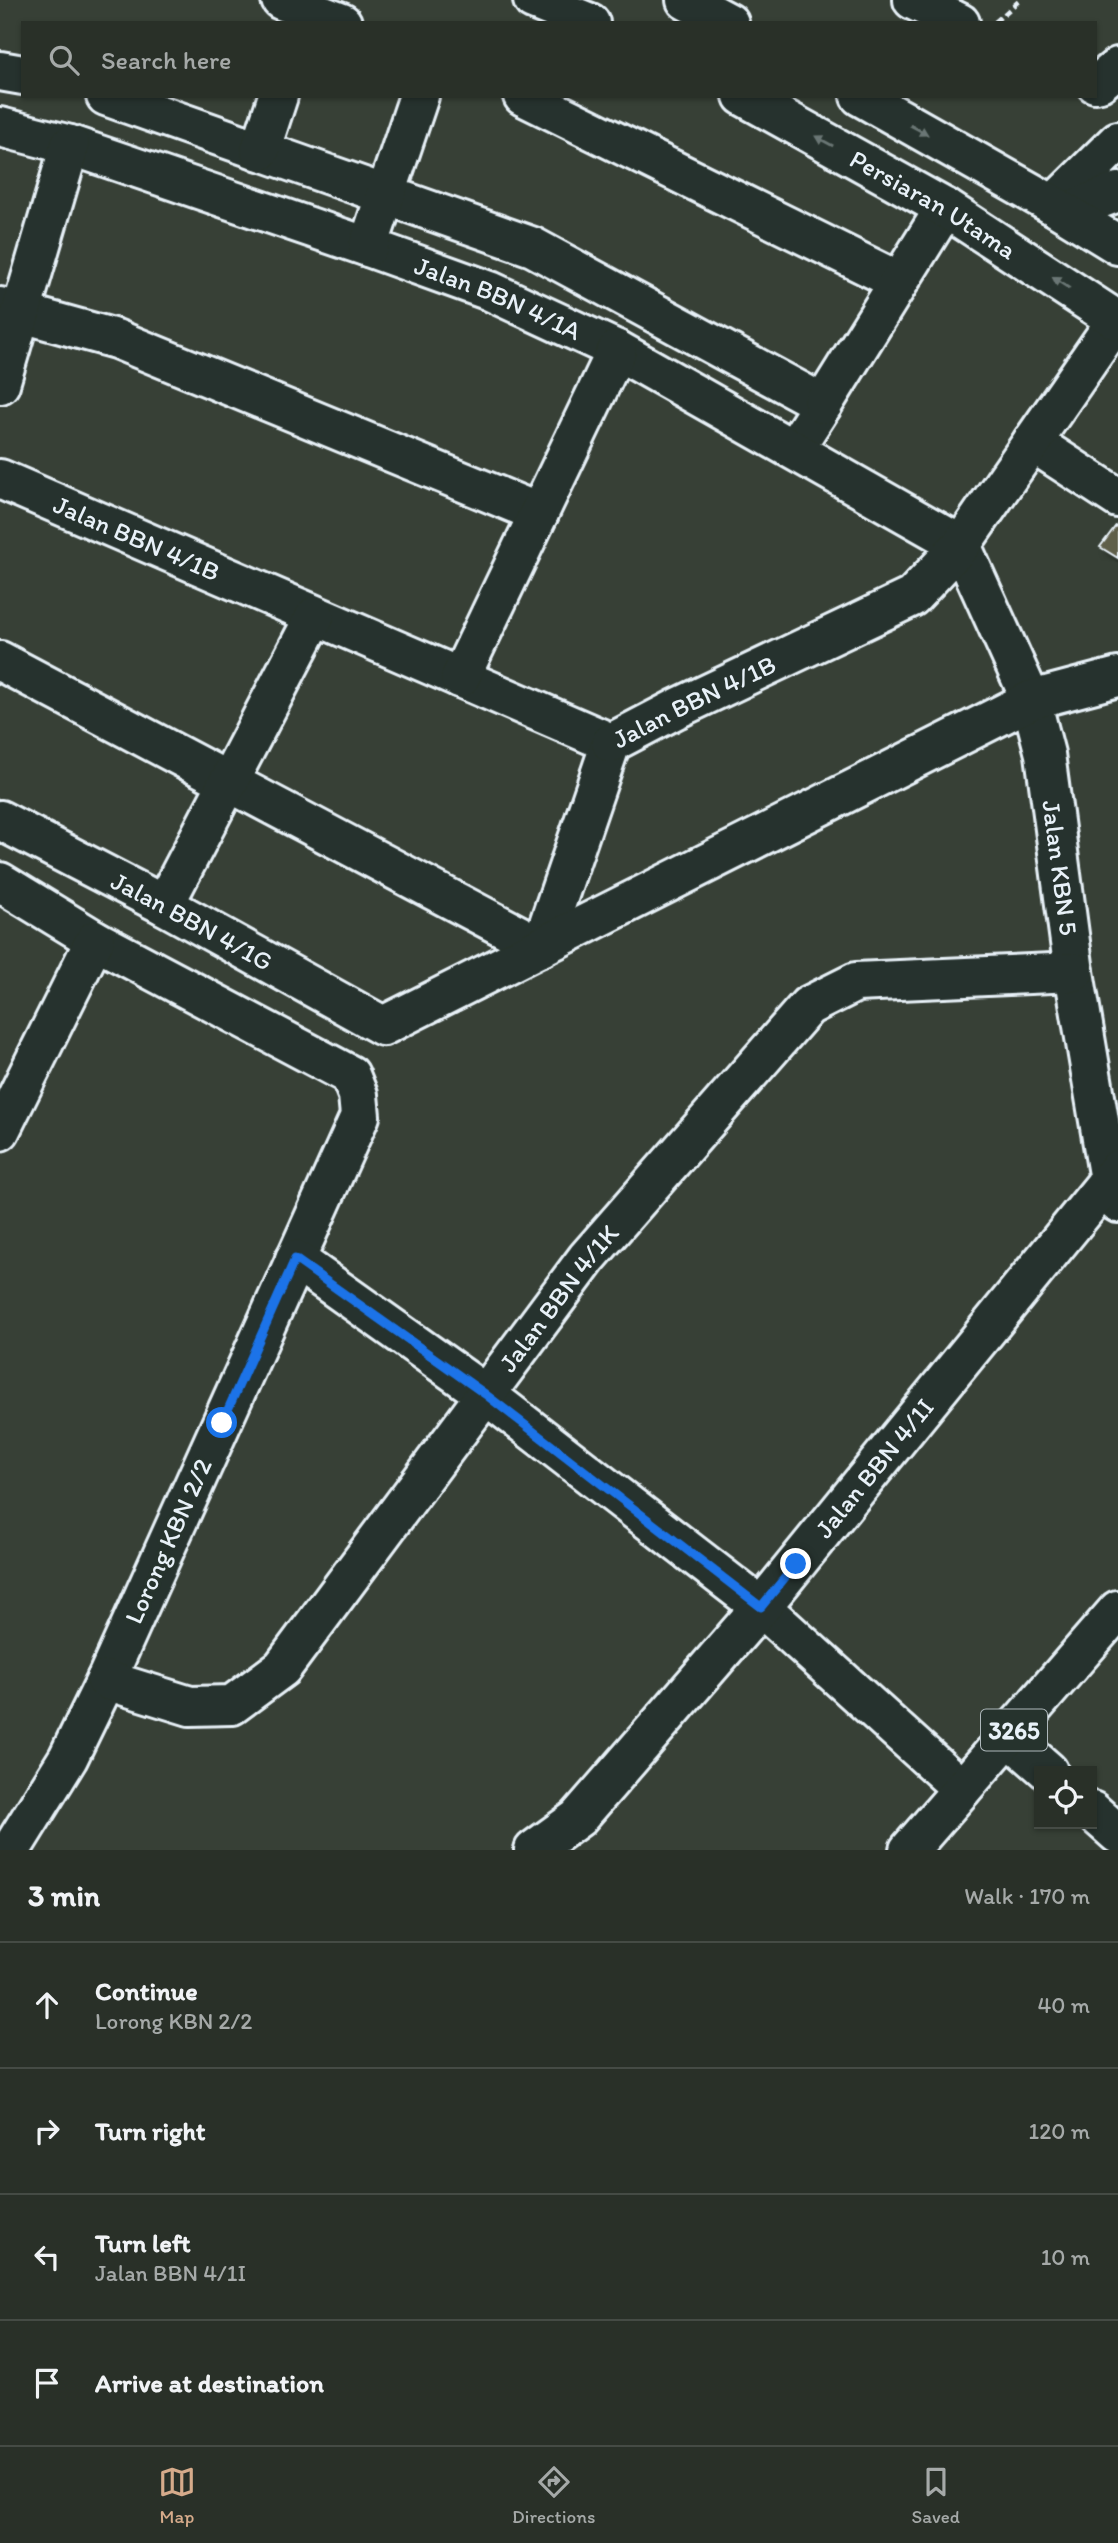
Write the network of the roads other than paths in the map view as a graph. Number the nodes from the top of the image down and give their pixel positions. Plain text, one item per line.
1 (533, 0) edge
2 (685, 0) edge
3 (913, 0) edge
4 (296, 11) edge
5 (334, 21) edge
6 (585, 21) edge
7 (725, 21) edge
8 (956, 21) edge
9 (1118, 67) edge
10 (0, 71) edge
11 (21, 75) edge
12 (1097, 83) edge
13 (112, 98) edge
14 (277, 98) edge
15 (418, 98) edge
16 (527, 98) edge
17 (747, 98) edge
18 (864, 98) edge
19 (0, 127) edge
20 (1118, 141) edge
21 (70, 145) junction
22 (260, 151) junction
23 (1118, 192) edge
24 (386, 195) junction
25 (945, 208) junction
26 (1059, 208) junction
27 (1118, 245) edge
28 (368, 247) junction
29 (898, 281) junction
30 (10, 310) edge
31 (1118, 319) edge
32 (617, 350) junction
33 (0, 384) edge
34 (823, 404) junction
35 (1032, 442) junction
36 (794, 449) junction
37 (0, 480) edge
38 (1118, 498) edge
39 (539, 513) junction
40 (961, 545) junction
41 (315, 615) junction
42 (0, 661) edge
43 (1118, 677) edge
44 (460, 678) junction
45 (1031, 701) junction
46 (611, 743) junction
47 (229, 782) junction
48 (0, 820) edge
49 (0, 882) edge
50 (164, 905) junction
51 (95, 940) junction
52 (541, 947) junction
53 (1074, 972) junction
54 (0, 1131) edge
55 (1115, 1184) edge
56 (295, 1259) junction
57 (485, 1394) junction
58 (761, 1607) junction
59 (1118, 1610) edge
60 (106, 1680) junction
61 (1008, 1736) junction
62 (1042, 1766) edge
63 (962, 1788) junction
64 (1097, 1815) edge
65 (1118, 1834) edge
66 (10, 1844) edge
67 (534, 1850) edge
68 (909, 1850) edge

1 - 6 street
2 - 7 street
3 - 8 street
4 - 5 street
9 - 12 street
10 - 11 street
13 - 22 street
14 - 22 street
15 - 24 street
16 - 29 street
25 -> 17 street, Persiaran Utama
18 -> 26 street
19 - 21 street, Jalan BBN 4/1A
20 - 26 street
21 - 28 street, Jalan BBN 4/1A
21 - 30 street
22 - 24 street
23 - 26 street
24 - 28 street
24 - 34 street
25 - 29 street
31 -> 25 street, Persiaran Utama
26 - 27 street
28 - 32 street, Jalan BBN 4/1A
29 - 34 street
30 - 33 street
30 - 39 street
31 - 35 street, Jalan BBN 4/1B
32 - 36 street, Jalan BBN 4/1A
32 - 39 street
34 - 36 street
35 - 38 street
35 - 40 street, Jalan BBN 4/1B
36 - 40 street, Jalan BBN 4/1A
37 - 41 street, Jalan BBN 4/1B
39 - 44 street
40 - 45 street, Jalan KBN 5
40 - 46 street, Jalan BBN 4/1B
41 - 44 street, Jalan BBN 4/1B
41 - 47 street
42 - 47 street
43 - 45 street
44 - 46 street, Jalan BBN 4/1B
45 - 52 street
45 - 53 street, Jalan KBN 5
46 - 52 street
47 - 50 street
47 - 52 street
48 - 50 street, Jalan BBN 4/1G
49 - 51 street
50 - 52 street, Jalan BBN 4/1G
51 - 54 street
51 - 56 street, Lorong KBN 2/2
53 - 55 street, Jalan KBN 5
53 - 57 street, Jalan BBN 4/1K
55 - 58 street, Jalan BBN 4/1I
56 - 57 street
56 - 60 street, Lorong KBN 2/2
57 - 58 street
57 - 60 street, Jalan BBN 4/1K
58 - 63 street
58 - 67 street, Jalan BBN 4/1I
59 - 61 street, 3265
60 - 66 street, Lorong KBN 2/2
61 - 62 street
61 - 63 street, 3265
63 - 68 street, 3265
64 - 65 street

